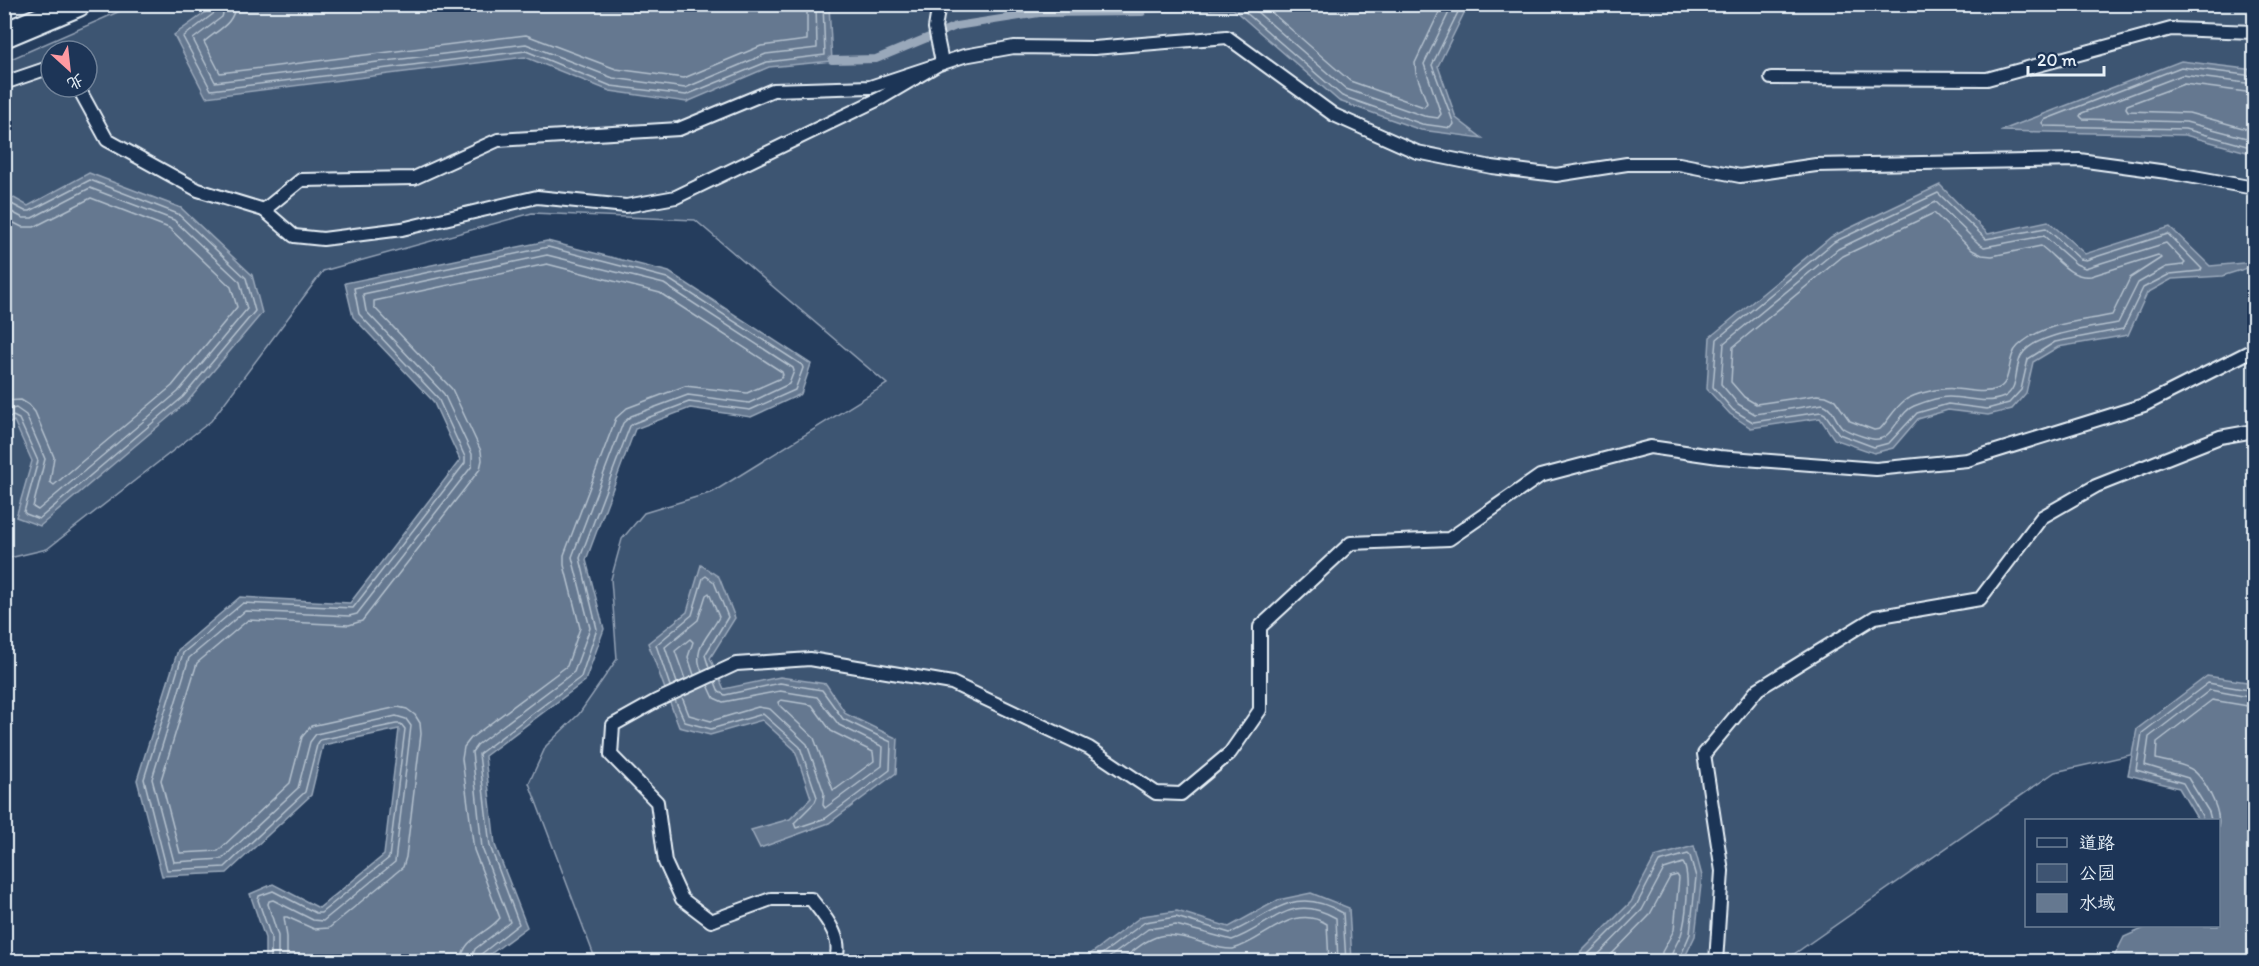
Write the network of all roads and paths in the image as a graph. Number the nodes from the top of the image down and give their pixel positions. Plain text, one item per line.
1 (78, 4) edge
2 (939, 4) edge
3 (2254, 32) edge
4 (4, 35) edge
5 (942, 62) junction
6 (39, 71) edge
7 (1771, 78) dead end
8 (4, 83) edge
9 (85, 99) edge
10 (2254, 188) edge
11 (264, 210) junction
12 (2254, 352) edge
13 (2254, 431) edge
14 (835, 962) edge
15 (1716, 962) edge

1 - 4 street
2 - 5 lane
3 - 7 lane
5 - 10 lane
5 - 11 lane
5 - 11 lane
6 - 8 lane
9 - 11 lane
12 - 14 lane
13 - 15 lane

